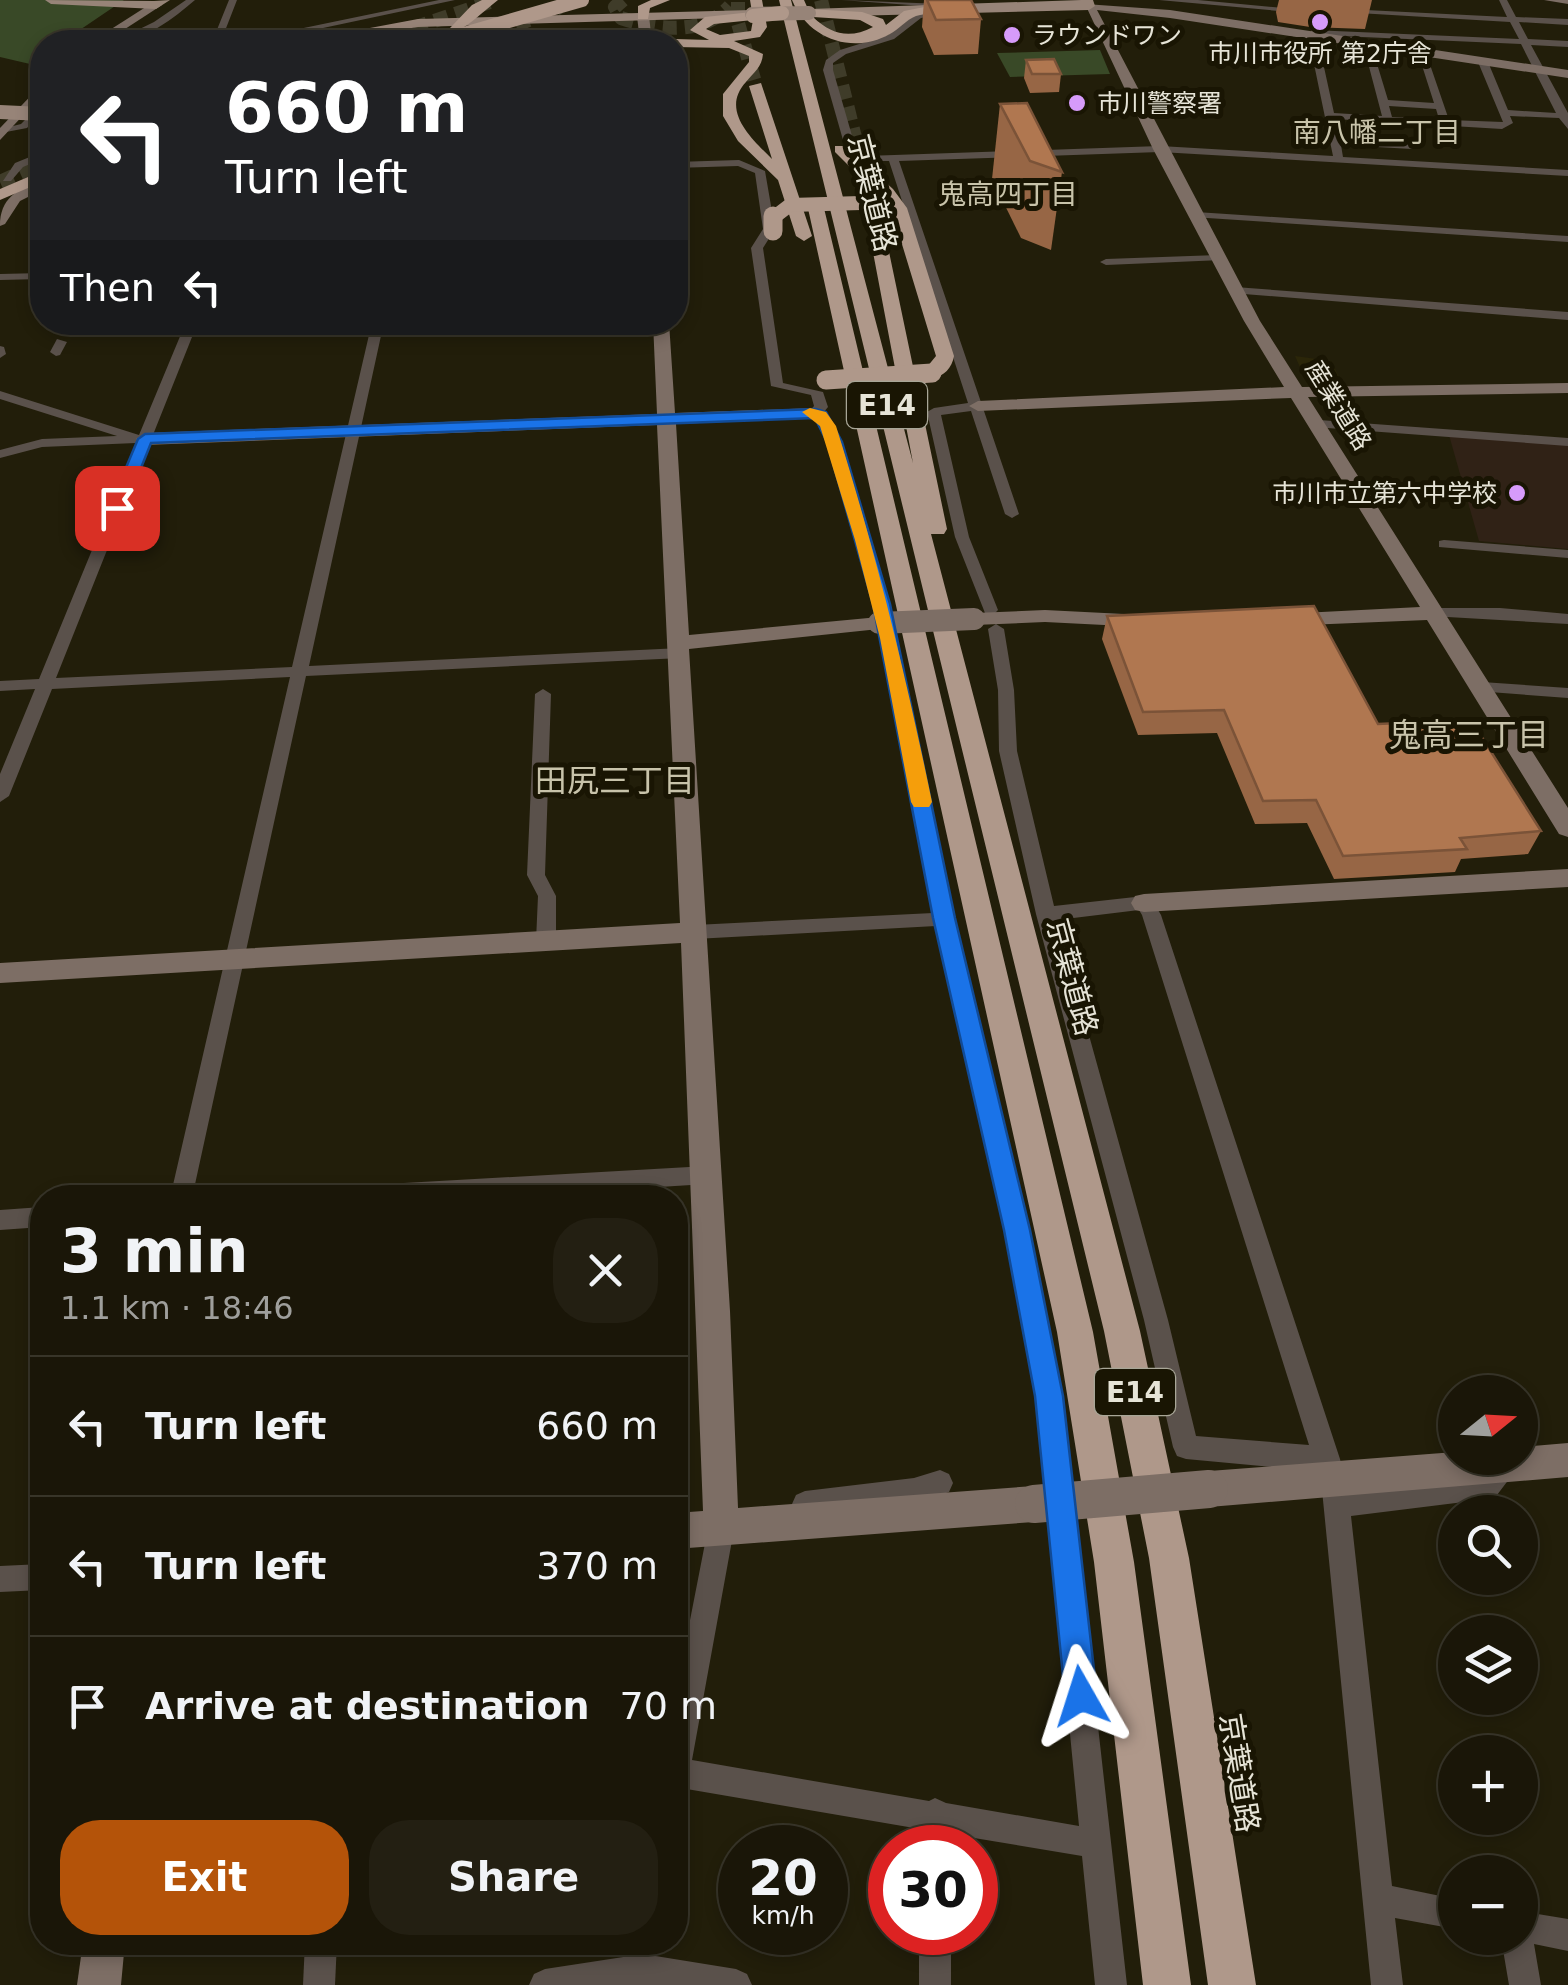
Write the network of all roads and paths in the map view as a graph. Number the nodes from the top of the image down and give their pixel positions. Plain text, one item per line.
1 (51, 0) edge
2 (191, 0) edge
3 (232, 0) edge
4 (451, 0) edge
5 (482, 0) edge
6 (492, 0) edge
7 (582, 0) edge
8 (597, 0) edge
9 (664, 0) edge
10 (769, 0) edge
11 (798, 0) edge
12 (820, 0) edge
13 (1166, 0) edge
14 (1502, 0) edge
15 (1550, 0) edge
16 (507, 1) edge
17 (1568, 1) edge
18 (160, 3) edge
19 (1092, 4) edge
20 (844, 6) edge
21 (962, 6) edge
22 (783, 7) edge
23 (336, 10) dead end
24 (754, 10) edge
25 (1318, 10) dead end
26 (1336, 11) dead end
27 (642, 16) junction
28 (808, 18) junction
29 (471, 19) junction
30 (1513, 20) junction
31 (1568, 22) edge
32 (335, 29) junction
33 (116, 30) edge
34 (143, 30) edge
35 (221, 30) edge
36 (321, 30) edge
37 (454, 30) edge
38 (466, 30) edge
39 (478, 30) edge
40 (494, 30) edge
41 (644, 30) edge
42 (888, 30) junction
43 (1312, 35) junction
44 (1524, 42) junction
45 (688, 43) edge
46 (1367, 44) junction
47 (1568, 44) edge
48 (855, 48) junction
49 (1422, 53) junction
50 (1482, 62) junction
51 (865, 64) dead end
52 (1538, 70) junction
53 (819, 71) junction
54 (1568, 74) edge
55 (756, 86) tunnel mouth
56 (30, 98) edge
57 (1383, 102) junction
58 (1439, 106) junction
59 (794, 112) dead end
60 (1504, 112) junction
61 (30, 116) edge
62 (1329, 116) junction
63 (1388, 119) junction
64 (1404, 120) junction
65 (1566, 120) edge
66 (30, 121) edge
67 (1445, 122) junction
68 (2, 123) edge
69 (24, 126) junction
70 (30, 128) edge
71 (1335, 142) junction
72 (1412, 146) junction
73 (840, 149) junction
74 (1160, 149) junction
75 (894, 158) junction
76 (1339, 160) junction
77 (30, 161) edge
78 (688, 164) edge
79 (1418, 165) junction
80 (30, 170) edge
81 (1568, 174) edge
82 (30, 179) edge
83 (2, 185) edge
84 (786, 186) junction
85 (811, 186) dead end
86 (30, 191) edge
87 (1, 216) edge
88 (1196, 216) junction
89 (773, 231) dead end
90 (1568, 239) edge
91 (880, 247) tunnel mouth
92 (1218, 258) junction
93 (1106, 262) dead end
94 (30, 276) edge
95 (0, 277) edge
96 (1235, 291) junction
97 (1568, 316) edge
98 (186, 335) edge
99 (375, 335) edge
100 (662, 335) edge
101 (840, 376) junction
102 (1568, 388) edge
103 (1298, 392) junction
104 (884, 394) junction
105 (0, 395) edge
106 (912, 396) junction
107 (978, 406) junction
108 (815, 413) junction
109 (666, 417) junction
110 (1319, 424) junction
111 (354, 430) junction
112 (138, 439) junction
113 (1568, 442) edge
114 (2, 453) edge
115 (0, 472) edge
116 (1012, 514) dead end
117 (1444, 544) dead end
118 (1568, 554) edge
119 (1436, 613) junction
120 (987, 619) junction
121 (1267, 620) edge
122 (1568, 620) edge
123 (1163, 622) edge
124 (680, 648) junction
125 (302, 670) junction
126 (45, 684) junction
127 (0, 686) edge
128 (1482, 687) junction
129 (961, 692) junction
130 (1568, 693) edge
131 (543, 694) dead end
132 (0, 796) edge
133 (1568, 828) edge
134 (1568, 878) edge
135 (1144, 903) junction
136 (1046, 914) junction
137 (944, 918) junction
138 (695, 932) junction
139 (546, 941) junction
140 (237, 960) junction
141 (0, 973) edge
142 (707, 1175) junction
143 (184, 1185) edge
144 (595, 1185) edge
145 (30, 1217) edge
146 (0, 1220) edge
147 (1568, 1460) edge
148 (1538, 1463) edge
149 (1438, 1471) edge
150 (1498, 1475) edge
151 (1333, 1481) junction
152 (940, 1483) dead end
153 (720, 1528) junction
154 (688, 1530) edge
155 (30, 1577) edge
156 (0, 1578) edge
157 (688, 1702) edge
158 (688, 1774) edge
159 (935, 1814) junction
160 (935, 1825) edge
161 (1097, 1844) junction
162 (1379, 1899) junction
163 (1438, 1911) edge
164 (1538, 1929) edge
165 (1568, 1935) edge
166 (102, 1955) edge
167 (320, 1955) edge
168 (935, 1955) edge
169 (1520, 1955) edge
170 (99, 1985) edge
171 (319, 1985) edge
172 (546, 1985) edge
173 (736, 1985) edge
174 (935, 1985) edge
175 (1111, 1985) edge
176 (1166, 1985) edge
177 (1232, 1985) edge
178 (1387, 1985) edge
179 (1525, 1985) edge

1 - 18 main road
2 - 34 street
3 - 35 street
4 - 32 street
5 - 29 highway
6 - 29 highway
7 - 39 highway, bridge
8 - 40 highway, bridge
9 - 27 highway
10 - 59 highway
11 - 28 highway
12 - 21 highway
13 - 19 street
13 - 25 street
14 - 30 street
15 - 17 street
16 - 29 highway
18 - 33 street
19 - 21 main road
19 - 43 street
19 - 74 street, 産業道路
20 - 21 main road
20 - 28 main road
20 - 42 highway
21 - 42 highway
21 - 48 street
22 - 24 highway, bridge
22 - 28 main road, bridge
22 - 104 highway, 京葉道路 / E14
23 - 32 street
24 - 27 main road
26 - 30 street
27 - 29 main road
27 - 41 street
28 - 53 highway
29 - 32 main road
29 - 37 highway
29 - 38 highway
30 - 31 street
30 - 44 street
32 - 36 street
42 - 53 highway
43 - 44 street
43 - 46 street
43 - 62 street
44 - 47 street
44 - 52 street
45 - 84 highway
46 - 49 street
46 - 57 street
48 - 51 street
48 - 75 street
49 - 50 street
49 - 58 street
50 - 52 street
50 - 60 street
52 - 54 street
52 - 65 street
53 - 73 highway
55 - 84 highway
56 - 68 street
57 - 58 street
57 - 63 street
58 - 67 street
60 - 65 street
60 - 67 street
61 - 68 main road, bridge
62 - 63 street
62 - 71 street
63 - 64 street
64 - 67 street
64 - 72 street
66 - 69 street
68 - 69 street
69 - 70 street
71 - 72 street
71 - 76 street
72 - 79 street
73 - 101 highway, bridge
73 - 104 highway
74 - 75 street
74 - 76 street
74 - 88 street, 産業道路
75 - 107 street
76 - 79 street
77 - 83 street
78 - 108 street
79 - 81 street
80 - 83 highway
82 - 83 highway
84 - 101 highway
85 - 101 highway, 京葉道路 / E14
86 - 87 street
88 - 90 street
88 - 92 street, 産業道路
89 - 106 highway, bridge
91 - 106 highway
92 - 93 street
92 - 96 street, 産業道路
94 - 95 street
96 - 97 street
96 - 103 street, 産業道路
98 - 112 street
99 - 111 street
100 - 109 street
101 - 176 highway, 京葉道路 / E14
102 - 103 street
103 - 107 street
103 - 110 street, 産業道路
104 - 129 highway, 京葉道路 / E14
105 - 112 street
106 - 129 highway
107 - 116 street
107 - 120 street
108 - 109 street
108 - 137 street
109 - 111 street
109 - 124 street
110 - 113 street
110 - 119 street, 産業道路
111 - 112 street
111 - 125 street
112 - 114 street
112 - 126 street
114 - 115 street
117 - 118 street
119 - 121 street
119 - 122 street
119 - 128 street, 産業道路
120 - 123 street
120 - 124 street, bridge
120 - 136 street
124 - 125 street
124 - 138 street
125 - 126 street
125 - 140 street
126 - 127 street
126 - 132 street
128 - 130 street
128 - 133 street, 産業道路
129 - 177 highway, 京葉道路 / E14
131 - 139 street
134 - 135 street
135 - 136 street
135 - 151 street
136 - 151 street
137 - 138 street
137 - 161 street
138 - 139 street
138 - 142 street
139 - 140 street
140 - 141 street
140 - 143 street
142 - 144 street
142 - 153 street
145 - 146 street
147 - 148 street
149 - 153 street, bridge
150 - 151 street
151 - 162 street
152 - 153 street
153 - 154 street
153 - 157 street
155 - 156 street
158 - 159 street
159 - 160 street
159 - 161 street
161 - 175 street
162 - 163 street
162 - 178 street
164 - 165 street
166 - 170 street
167 - 171 street
168 - 174 street
169 - 179 street
172 - 173 street

